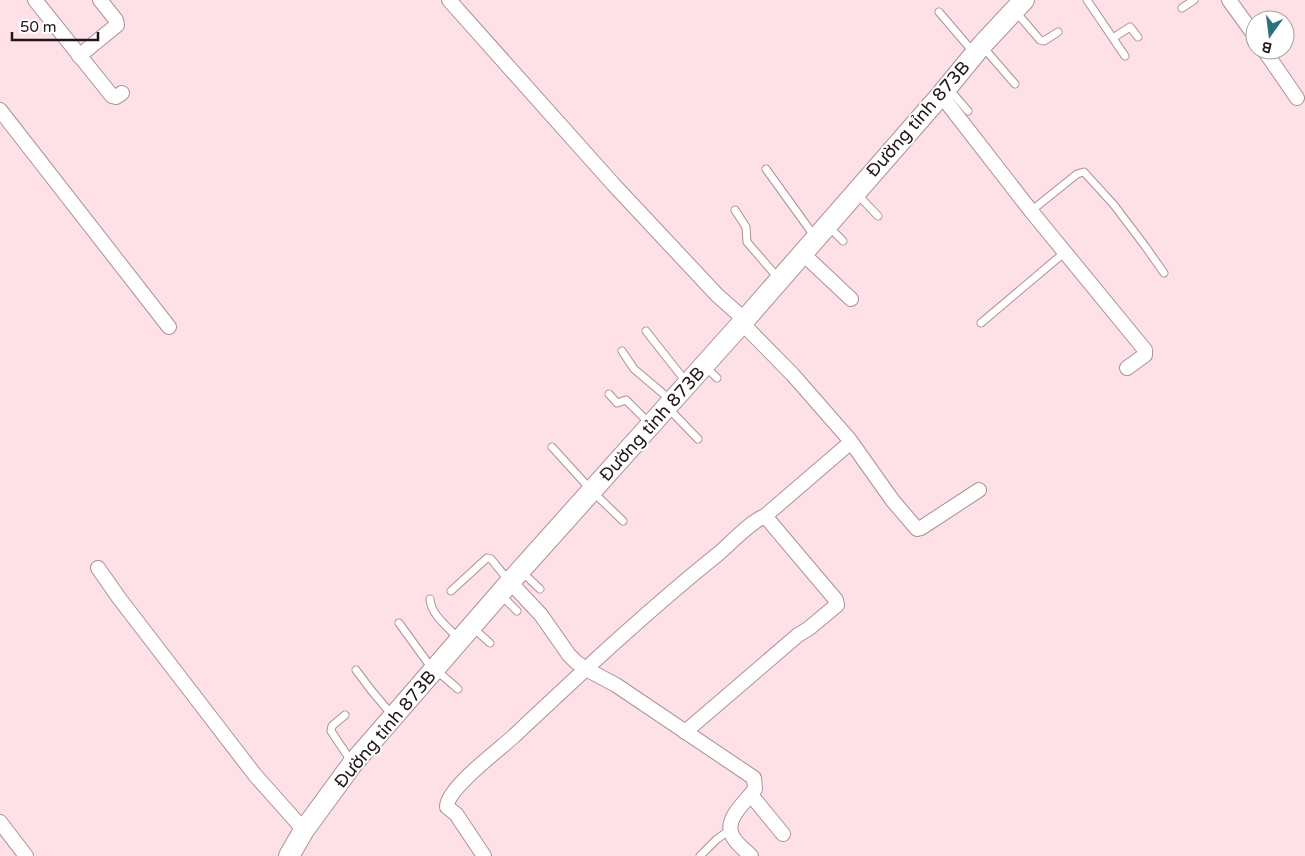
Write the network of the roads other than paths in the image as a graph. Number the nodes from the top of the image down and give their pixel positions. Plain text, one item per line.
1 (35, 0) edge
2 (100, 0) edge
3 (449, 0) edge
4 (1088, 0) edge
5 (1194, 0) edge
6 (1229, 0) edge
7 (1020, 5) edge
8 (1182, 8) dead end
9 (939, 12) dead end
10 (1245, 22) edge
11 (1058, 32) dead end
12 (1138, 37) dead end
13 (1113, 38) junction
14 (978, 49) junction
15 (79, 56) junction
16 (1125, 56) dead end
17 (1271, 60) edge
18 (1015, 84) dead end
19 (944, 91) junction
20 (122, 93) dead end
21 (1296, 98) dead end
22 (0, 110) edge
23 (968, 111) dead end
24 (766, 169) dead end
25 (855, 192) junction
26 (736, 210) dead end
27 (1031, 211) junction
28 (878, 216) dead end
29 (821, 231) junction
30 (843, 241) dead end
31 (1065, 252) junction
32 (802, 253) junction
33 (1164, 274) dead end
34 (779, 279) junction
35 (851, 299) dead end
36 (739, 317) junction
37 (981, 323) dead end
38 (169, 327) dead end
39 (646, 332) dead end
40 (622, 351) dead end
41 (1127, 368) dead end
42 (688, 384) junction
43 (609, 394) dead end
44 (669, 404) junction
45 (651, 425) junction
46 (698, 438) dead end
47 (851, 442) junction
48 (552, 447) dead end
49 (979, 490) dead end
50 (592, 491) junction
51 (765, 516) junction
52 (623, 521) dead end
53 (98, 568) dead end
54 (510, 582) junction
55 (540, 589) dead end
56 (451, 591) dead end
57 (430, 599) dead end
58 (517, 611) dead end
59 (399, 623) dead end
60 (466, 633) junction
61 (490, 643) dead end
62 (586, 669) junction
63 (356, 670) dead end
64 (434, 670) junction
65 (458, 689) dead end
66 (345, 715) dead end
67 (394, 717) junction
68 (685, 732) junction
69 (353, 763) junction
70 (751, 795) junction
71 (0, 822) edge
72 (304, 830) junction
73 (730, 830) junction
74 (783, 834) dead end
75 (26, 856) edge
76 (289, 856) edge
77 (484, 856) edge
78 (700, 856) edge
79 (751, 856) edge

1 - 15 street
2 - 15 street
3 - 36 street
4 - 13 lane
5 - 8 lane
6 - 10 street
7 - 11 lane
7 - 14 main road, Đường tỉnh 873B
9 - 14 lane
12 - 13 lane
13 - 16 lane
14 - 18 lane
14 - 19 main road, Đường tỉnh 873B
15 - 20 street
17 - 21 street
19 - 23 lane
19 - 25 main road, Đường tỉnh 873B
19 - 27 street
22 - 38 street
24 - 29 lane
25 - 28 lane
25 - 29 main road, Đường tỉnh 873B
26 - 34 lane
27 - 31 street
27 - 33 lane
29 - 30 lane
29 - 32 main road, Đường tỉnh 873B
31 - 37 lane
31 - 41 street
32 - 34 main road, Đường tỉnh 873B
32 - 35 street
34 - 36 main road, Đường tỉnh 873B
36 - 42 main road, Đường tỉnh 873B
36 - 47 street
39 - 42 lane
40 - 44 lane
42 - 44 main road, Đường tỉnh 873B
43 - 45 lane
44 - 45 main road, Đường tỉnh 873B
44 - 46 lane
45 - 50 main road, Đường tỉnh 873B
47 - 49 street
47 - 51 street
48 - 50 lane
50 - 52 lane
50 - 54 main road, Đường tỉnh 873B
51 - 62 street
51 - 68 street
53 - 72 street
54 - 55 lane
54 - 56 lane
54 - 58 lane
54 - 60 main road, Đường tỉnh 873B
54 - 62 street
57 - 60 lane
59 - 64 lane
60 - 61 lane
60 - 64 main road, Đường tỉnh 873B
62 - 68 street
62 - 77 street
63 - 67 lane
64 - 65 lane
64 - 67 main road, Đường tỉnh 873B
66 - 69 lane
67 - 69 main road, Đường tỉnh 873B
68 - 70 street
69 - 72 main road, Đường tỉnh 873B
70 - 73 street
70 - 74 street
71 - 75 street
72 - 76 main road, Đường tỉnh 873B
73 - 78 lane
73 - 79 street

